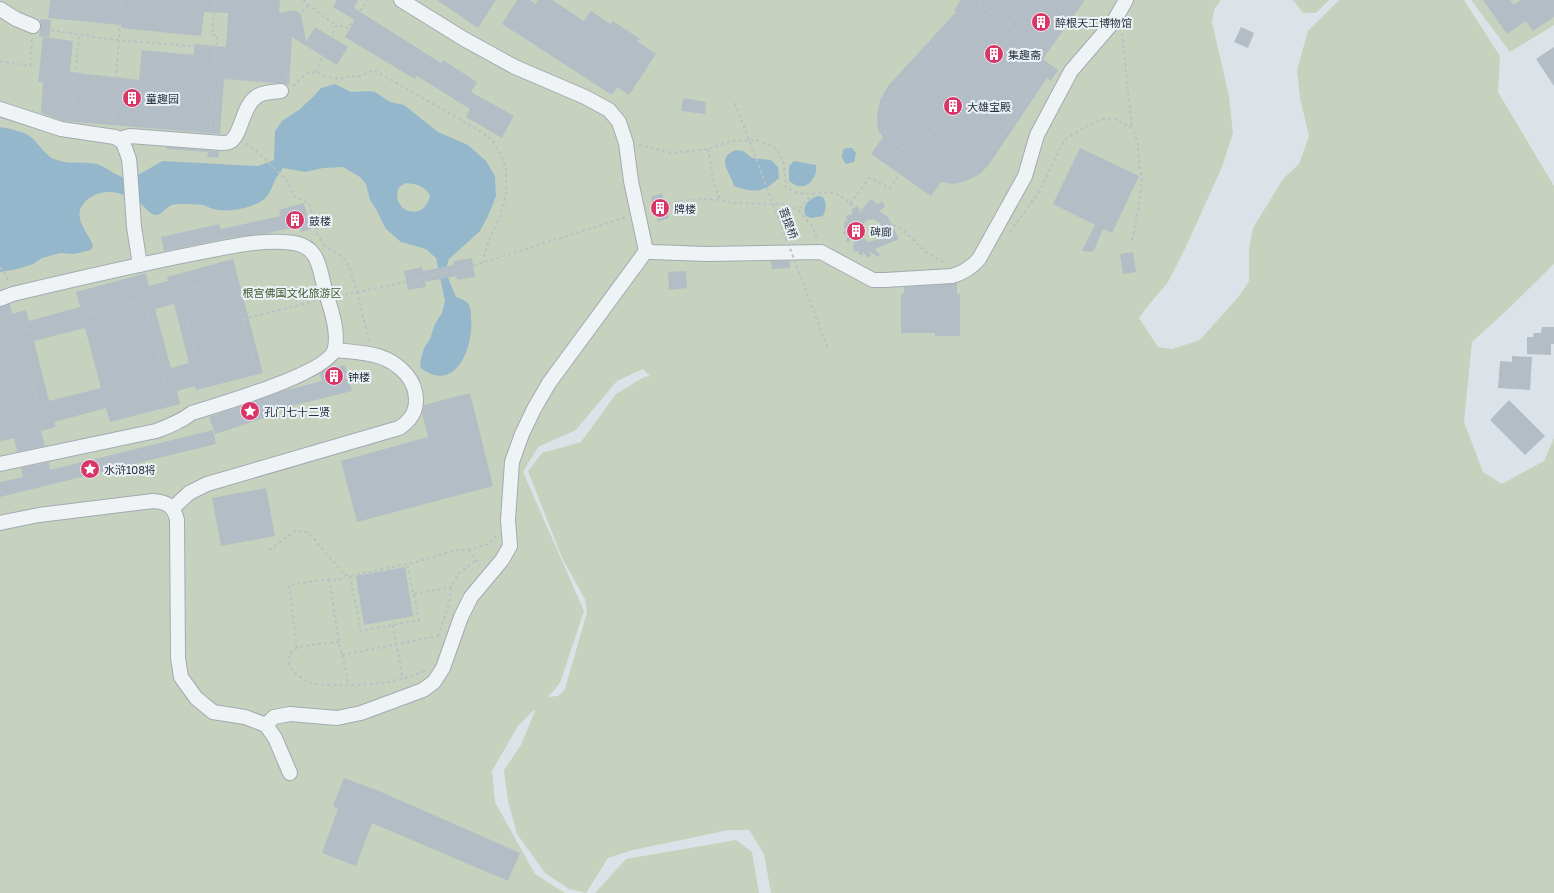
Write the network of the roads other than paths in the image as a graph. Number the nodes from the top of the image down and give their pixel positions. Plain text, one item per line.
1 (401, 0) edge
2 (1123, 6) edge
3 (0, 9) edge
4 (33, 26) road end
5 (283, 86) road end
6 (0, 109) edge
7 (119, 139) junction
8 (646, 251) junction
9 (140, 265) junction
10 (0, 299) edge
11 (335, 350) junction
12 (0, 464) edge
13 (173, 508) junction
14 (0, 523) edge
15 (266, 724) junction
16 (290, 773) dead end

1 - 8 lane
2 - 8 lane
3 - 4 lane
5 - 7 lane
6 - 7 lane
7 - 9 lane
8 - 15 lane
9 - 10 lane
9 - 11 lane
11 - 12 lane
11 - 13 lane
13 - 14 lane
13 - 15 lane
15 - 16 lane

